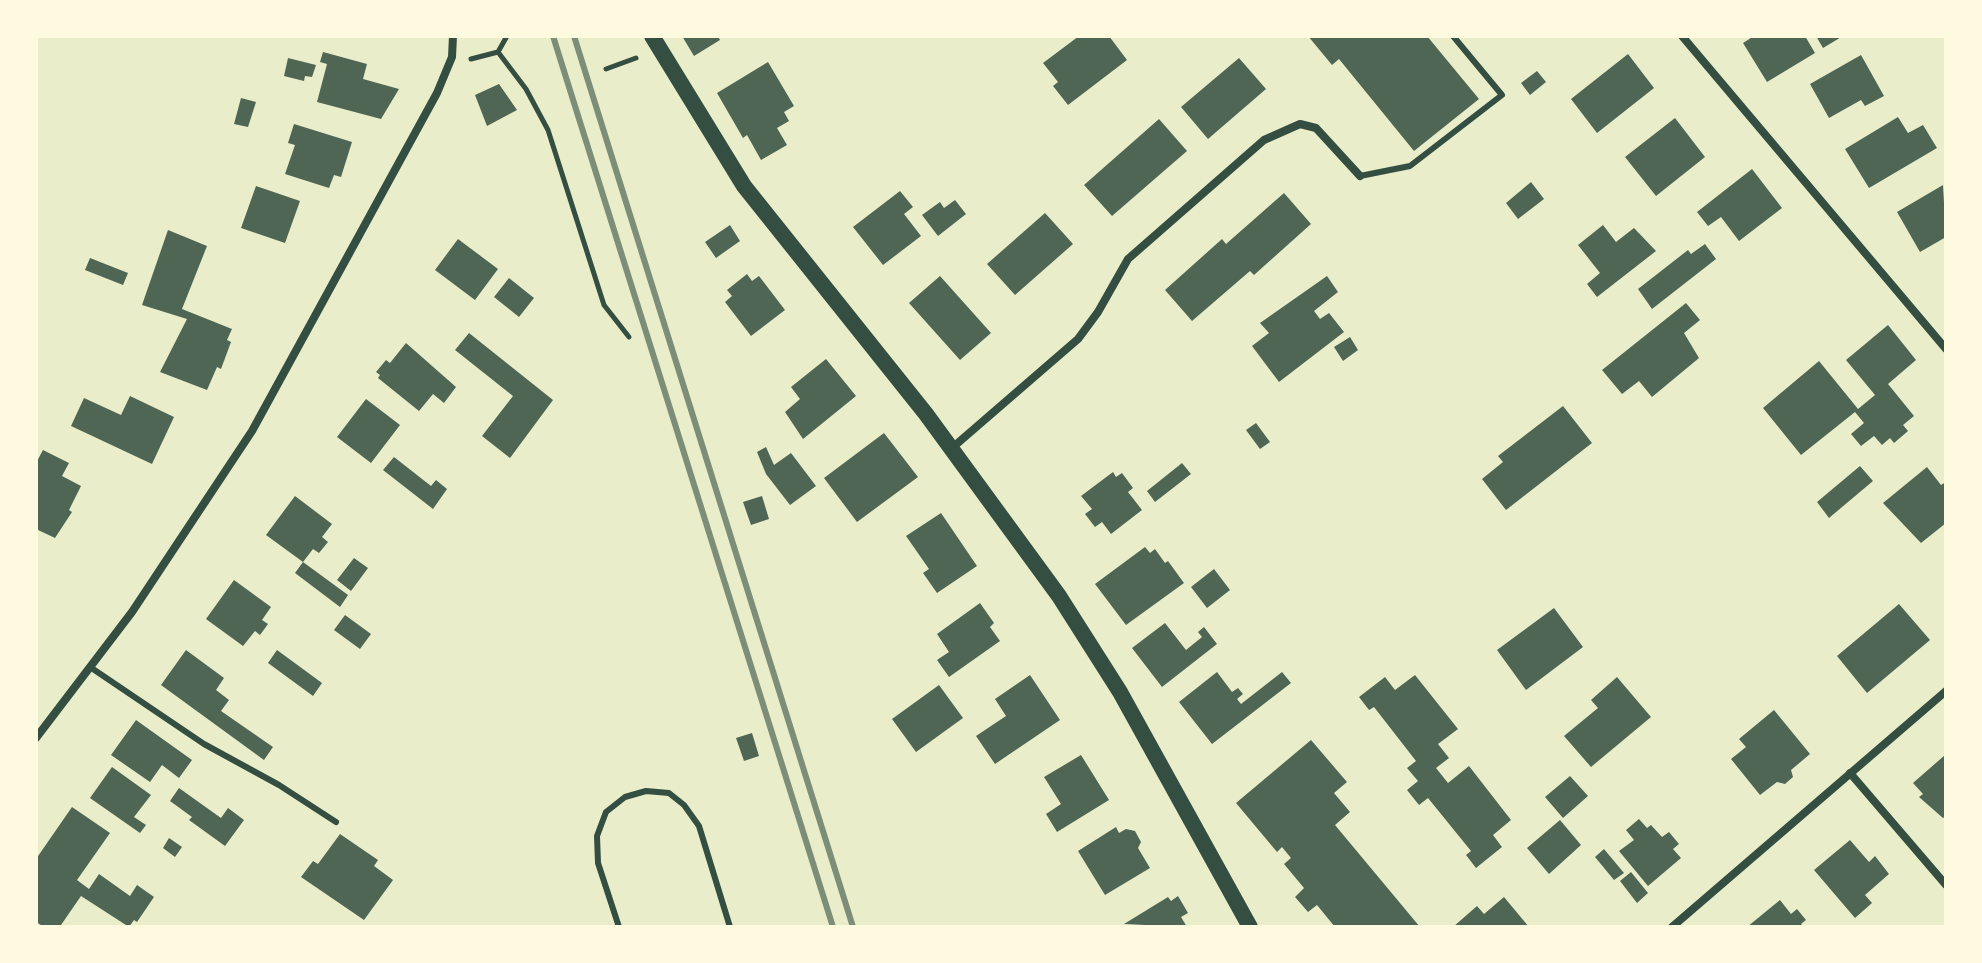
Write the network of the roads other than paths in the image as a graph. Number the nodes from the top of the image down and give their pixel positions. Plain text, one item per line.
1 (453, 36) edge
2 (652, 36) edge
3 (1453, 36) edge
4 (1682, 36) edge
5 (1360, 176) joint
6 (1946, 349) edge
7 (951, 449) junction
8 (90, 667) junction
9 (1946, 691) edge
10 (36, 738) edge
11 (1850, 773) junction
12 (336, 822) dead end
13 (1946, 885) edge
14 (619, 927) edge
15 (730, 927) edge
16 (1250, 927) edge
17 (1672, 927) edge

1 - 8 street
2 - 7 main road
3 - 5 lane
4 - 6 street
5 - 7 street
7 - 16 main road
8 - 10 street
8 - 12 lane
9 - 11 street
11 - 13 street
11 - 17 street
14 - 15 lane

